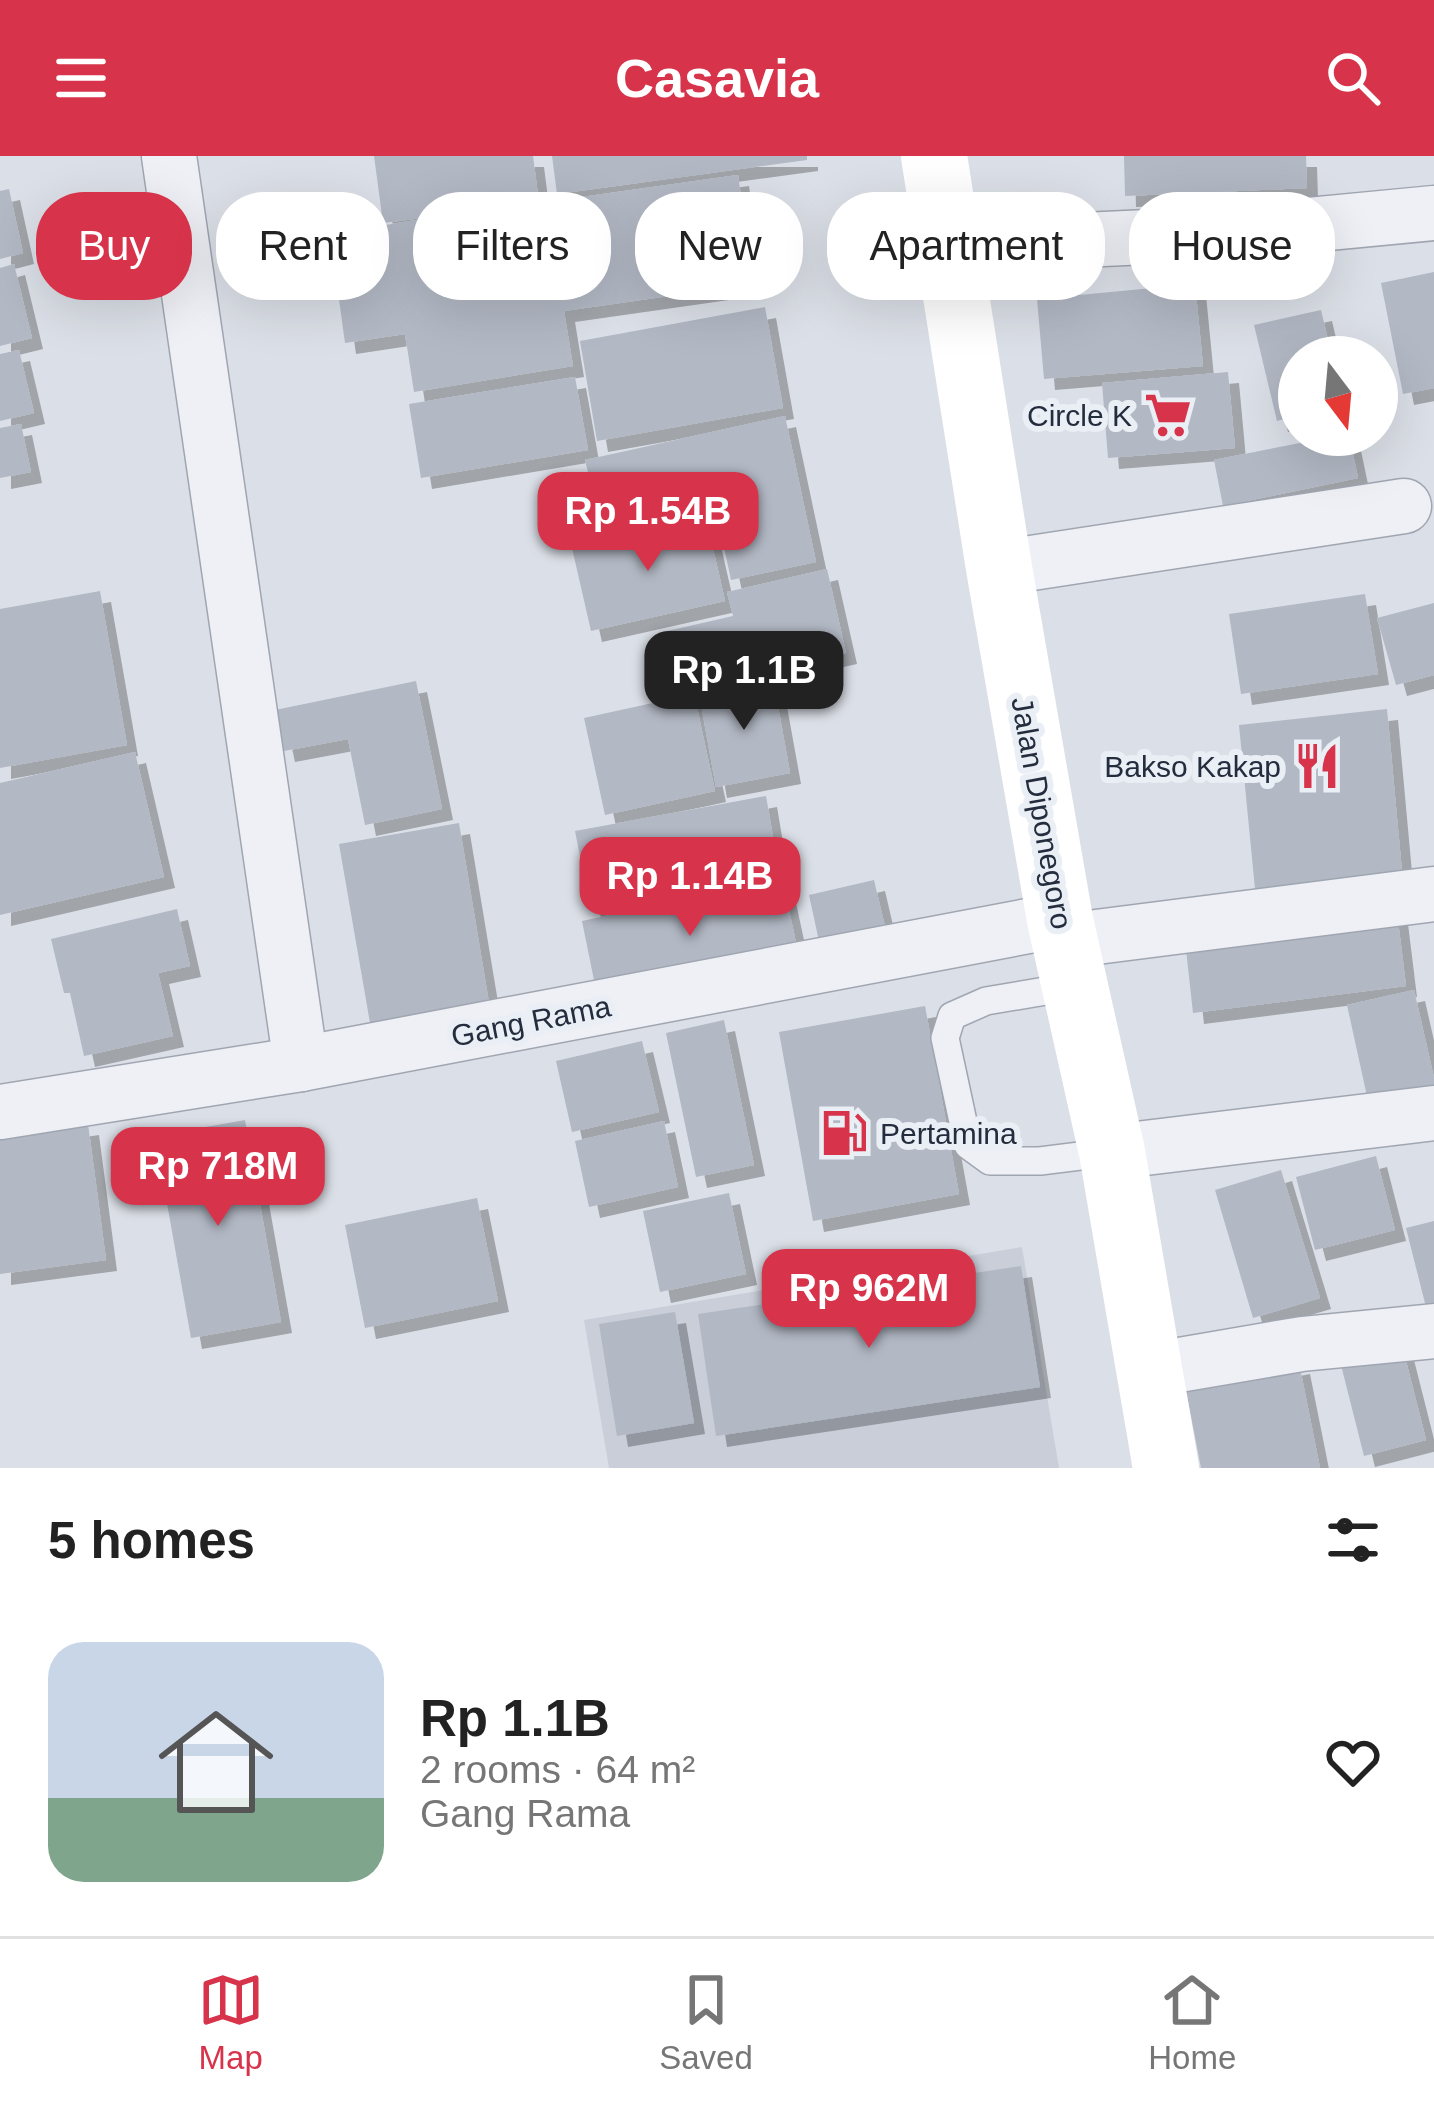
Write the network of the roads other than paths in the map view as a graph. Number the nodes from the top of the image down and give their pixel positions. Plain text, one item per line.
1 (169, 156) edge
2 (934, 156) edge
3 (940, 192) edge
4 (1434, 213) edge
5 (1105, 239) edge
6 (957, 300) edge
7 (1404, 506) dead end
8 (999, 568) junction
9 (1434, 894) edge
10 (1067, 949) junction
11 (302, 1064) junction
12 (0, 1112) edge
13 (1434, 1113) edge
14 (1112, 1152) junction
15 (1434, 1331) edge
16 (1150, 1370) junction
17 (1166, 1468) edge

1 - 11 street
2 - 3 main road, Jalan Diponegoro
4 - 5 street
6 - 8 main road, Jalan Diponegoro
7 - 8 street
8 - 10 main road, Jalan Diponegoro
9 - 10 street, Gang Rama
10 - 11 street, Gang Rama
10 - 14 main road, Jalan Diponegoro
10 - 14 lane
11 - 12 street, Gang Rama
13 - 14 street
14 - 16 main road, Jalan Diponegoro
15 - 16 street
16 - 17 main road, Jalan Diponegoro

